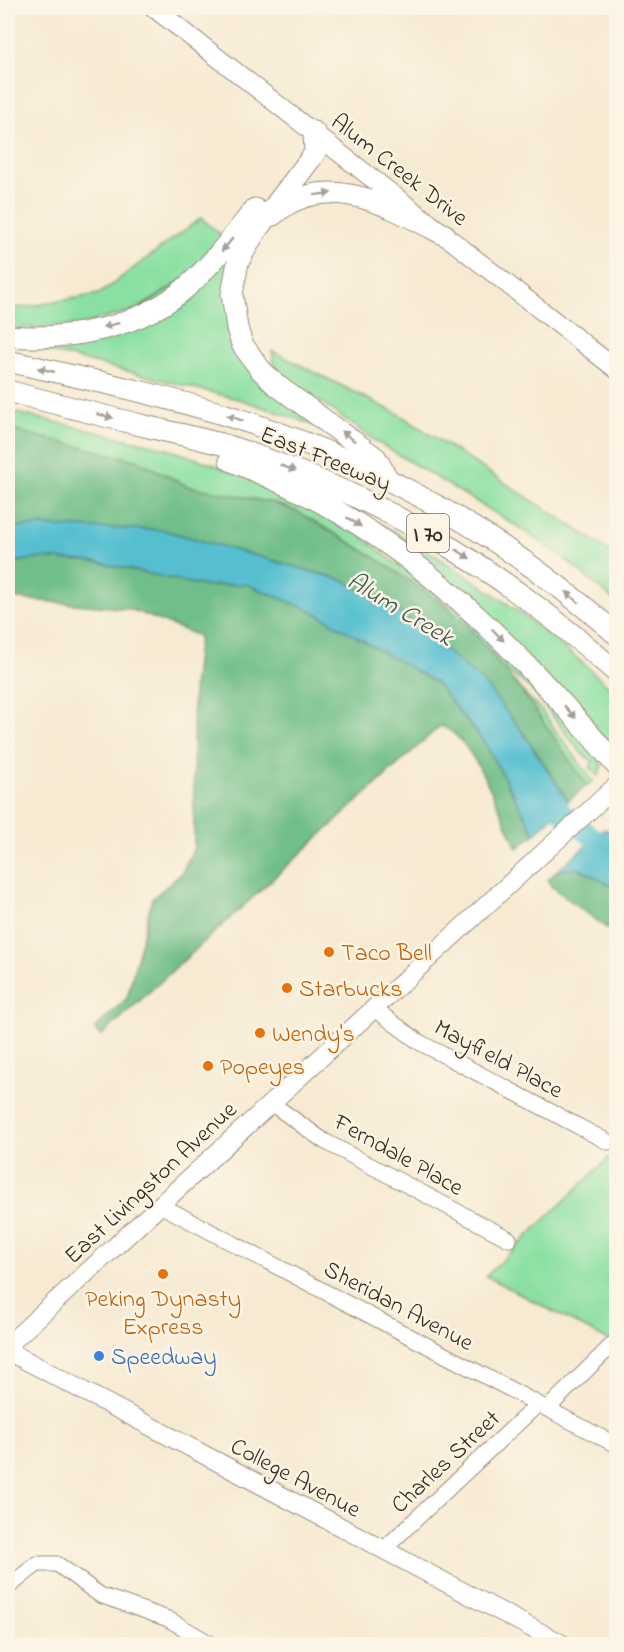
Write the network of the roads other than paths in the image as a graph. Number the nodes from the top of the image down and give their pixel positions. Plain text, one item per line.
1 (154, 8) edge
2 (315, 132) junction
3 (255, 232) junction
4 (445, 235) junction
5 (8, 336) edge
6 (8, 361) edge
7 (616, 369) edge
8 (8, 392) edge
9 (213, 442) junction
10 (387, 478) junction
11 (616, 634) edge
12 (616, 672) edge
13 (616, 765) edge
14 (616, 786) edge
15 (373, 1008) junction
16 (271, 1102) junction
17 (608, 1142) dead end
18 (160, 1205) junction
19 (509, 1239) dead end
20 (616, 1341) edge
21 (8, 1345) edge
22 (8, 1351) edge
23 (543, 1406) junction
24 (616, 1445) edge
25 (383, 1550) junction
26 (8, 1587) edge
27 (212, 1644) edge
28 (562, 1644) edge

1 - 2 main road, Alum Creek Drive
2 - 3 highway
2 - 4 main road, Alum Creek Drive
2 -> 5 highway
3 -> 4 highway
10 -> 3 highway
4 - 7 main road, Alum Creek Drive
10 -> 6 highway, East Freeway / I 70
8 -> 9 highway, East Freeway / I 70
9 -> 12 highway, East Freeway / I 70
9 -> 13 highway
11 -> 10 highway, East Freeway / I 70
14 - 15 main road, East Livingston Avenue
15 - 16 main road, East Livingston Avenue
15 - 17 street, Mayfield Place
16 - 18 main road, East Livingston Avenue
16 - 19 street, Ferndale Place
18 - 21 main road, East Livingston Avenue
18 - 23 street, Sheridan Avenue
20 - 23 street, Charles Street
22 - 25 main road, College Avenue
23 - 24 street, Sheridan Avenue
23 - 25 street, Charles Street
25 - 28 main road, College Avenue
26 - 27 street

